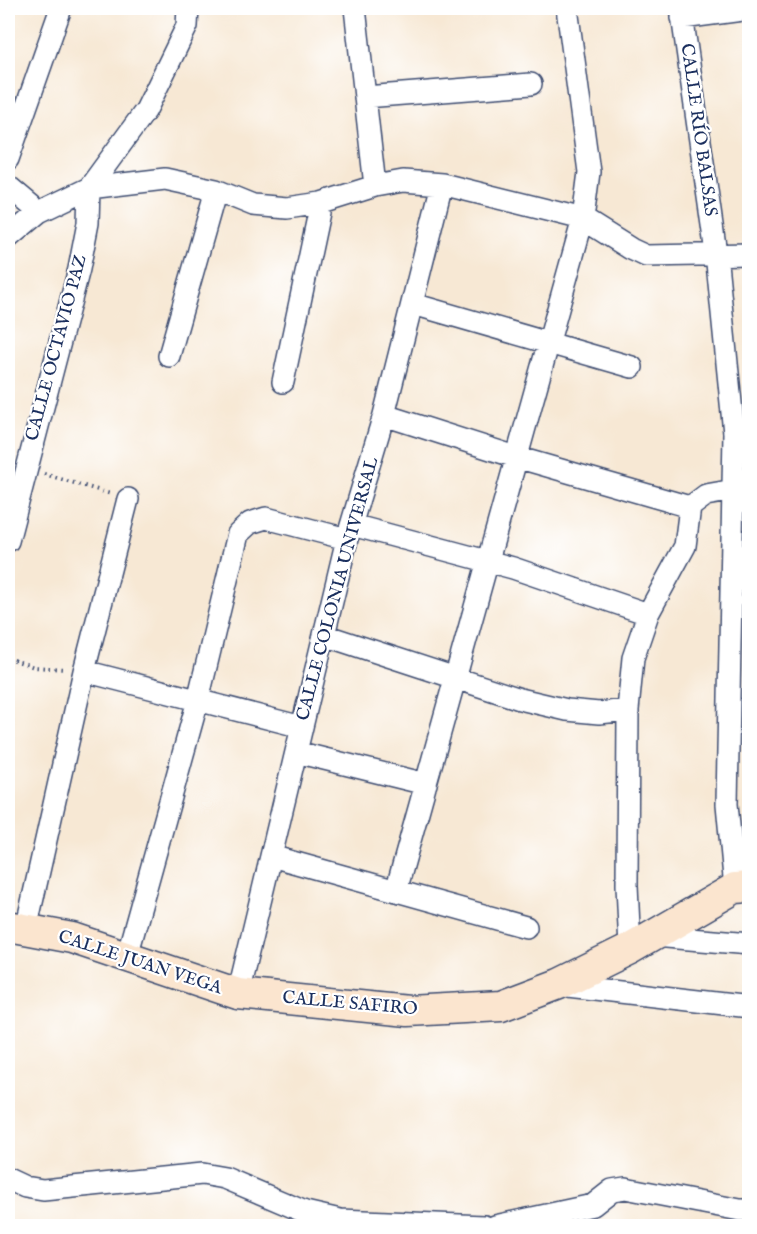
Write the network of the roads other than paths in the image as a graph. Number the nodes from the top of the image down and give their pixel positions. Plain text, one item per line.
1 (61, 8) edge
2 (188, 8) edge
3 (355, 8) edge
4 (567, 8) edge
5 (750, 9) edge
6 (681, 13) edge
7 (531, 84) dead end
8 (365, 98) junction
9 (8, 159) edge
10 (442, 184) junction
11 (8, 186) edge
12 (375, 186) junction
13 (89, 188) junction
14 (216, 190) junction
15 (321, 203) junction
16 (39, 212) junction
17 (583, 219) junction
18 (8, 238) edge
19 (716, 253) junction
20 (750, 254) edge
21 (413, 304) junction
22 (548, 344) junction
23 (169, 356) dead end
24 (632, 367) dead end
25 (283, 382) dead end
26 (384, 415) junction
27 (742, 433) edge
28 (516, 457) junction
29 (734, 490) junction
30 (128, 499) road end
31 (690, 507) junction
32 (349, 532) junction
33 (8, 541) edge
34 (488, 562) junction
35 (648, 614) junction
36 (324, 635) junction
37 (84, 671) junction
38 (456, 678) junction
39 (198, 700) junction
40 (628, 710) junction
41 (302, 727) junction
42 (296, 752) junction
43 (426, 784) junction
44 (271, 856) junction
45 (742, 888) edge
46 (396, 891) junction
47 (526, 927) dead end
48 (17, 928) edge
49 (642, 942) junction
50 (750, 944) edge
51 (127, 956) junction
52 (559, 984) junction
53 (238, 994) junction
54 (750, 1007) edge
55 (8, 1179) edge
56 (750, 1210) edge
57 (302, 1219) edge
58 (484, 1227) edge
59 (495, 1227) edge

1 - 9 street
2 - 13 street
3 - 8 street
4 - 17 street
5 - 6 street
6 - 19 street, CALLE RÍO BALSAS
7 - 8 street
8 - 12 street
10 - 12 street
10 - 17 street
10 - 21 street, CALLE COLONIA UNIVERSAL
11 - 16 street
12 - 15 street
13 - 14 street
13 - 16 street
13 - 33 street, CALLE OCTAVIO PAZ
14 - 15 street
14 - 23 street
15 - 25 street
16 - 18 street
17 - 19 street
17 - 22 street
19 - 20 street
19 - 27 street, CALLE RÍO BALSAS
21 - 22 street
21 - 26 street, CALLE COLONIA UNIVERSAL
22 - 24 street
22 - 28 street
26 - 28 street
26 - 32 street, CALLE COLONIA UNIVERSAL
27 - 29 street, CALLE RÍO BALSAS
28 - 31 street
28 - 34 street
29 - 31 street
29 - 45 street, CALLE RÍO BALSAS
30 - 37 street
31 - 35 street
32 - 34 street
32 - 36 street, CALLE COLONIA UNIVERSAL
32 - 39 street
34 - 35 street
34 - 38 street
35 - 40 street
36 - 38 street
36 - 41 street, CALLE COLONIA UNIVERSAL
37 - 39 street
37 - 48 street
38 - 40 street
38 - 43 street
39 - 41 street
39 - 51 street
40 - 49 street
41 - 42 street, CALLE COLONIA UNIVERSAL
42 - 43 street
42 - 44 street, CALLE COLONIA UNIVERSAL
43 - 46 street
44 - 46 street
44 - 53 street, CALLE COLONIA UNIVERSAL
45 - 49 street
46 - 47 street
48 - 51 street, CALLE JUAN VEGA
49 - 50 street
49 - 52 street, CALLE SAFIRO
51 - 53 street, CALLE JUAN VEGA
52 - 53 street, CALLE SAFIRO
52 - 54 street
55 - 57 street
56 - 59 street
57 - 58 street

